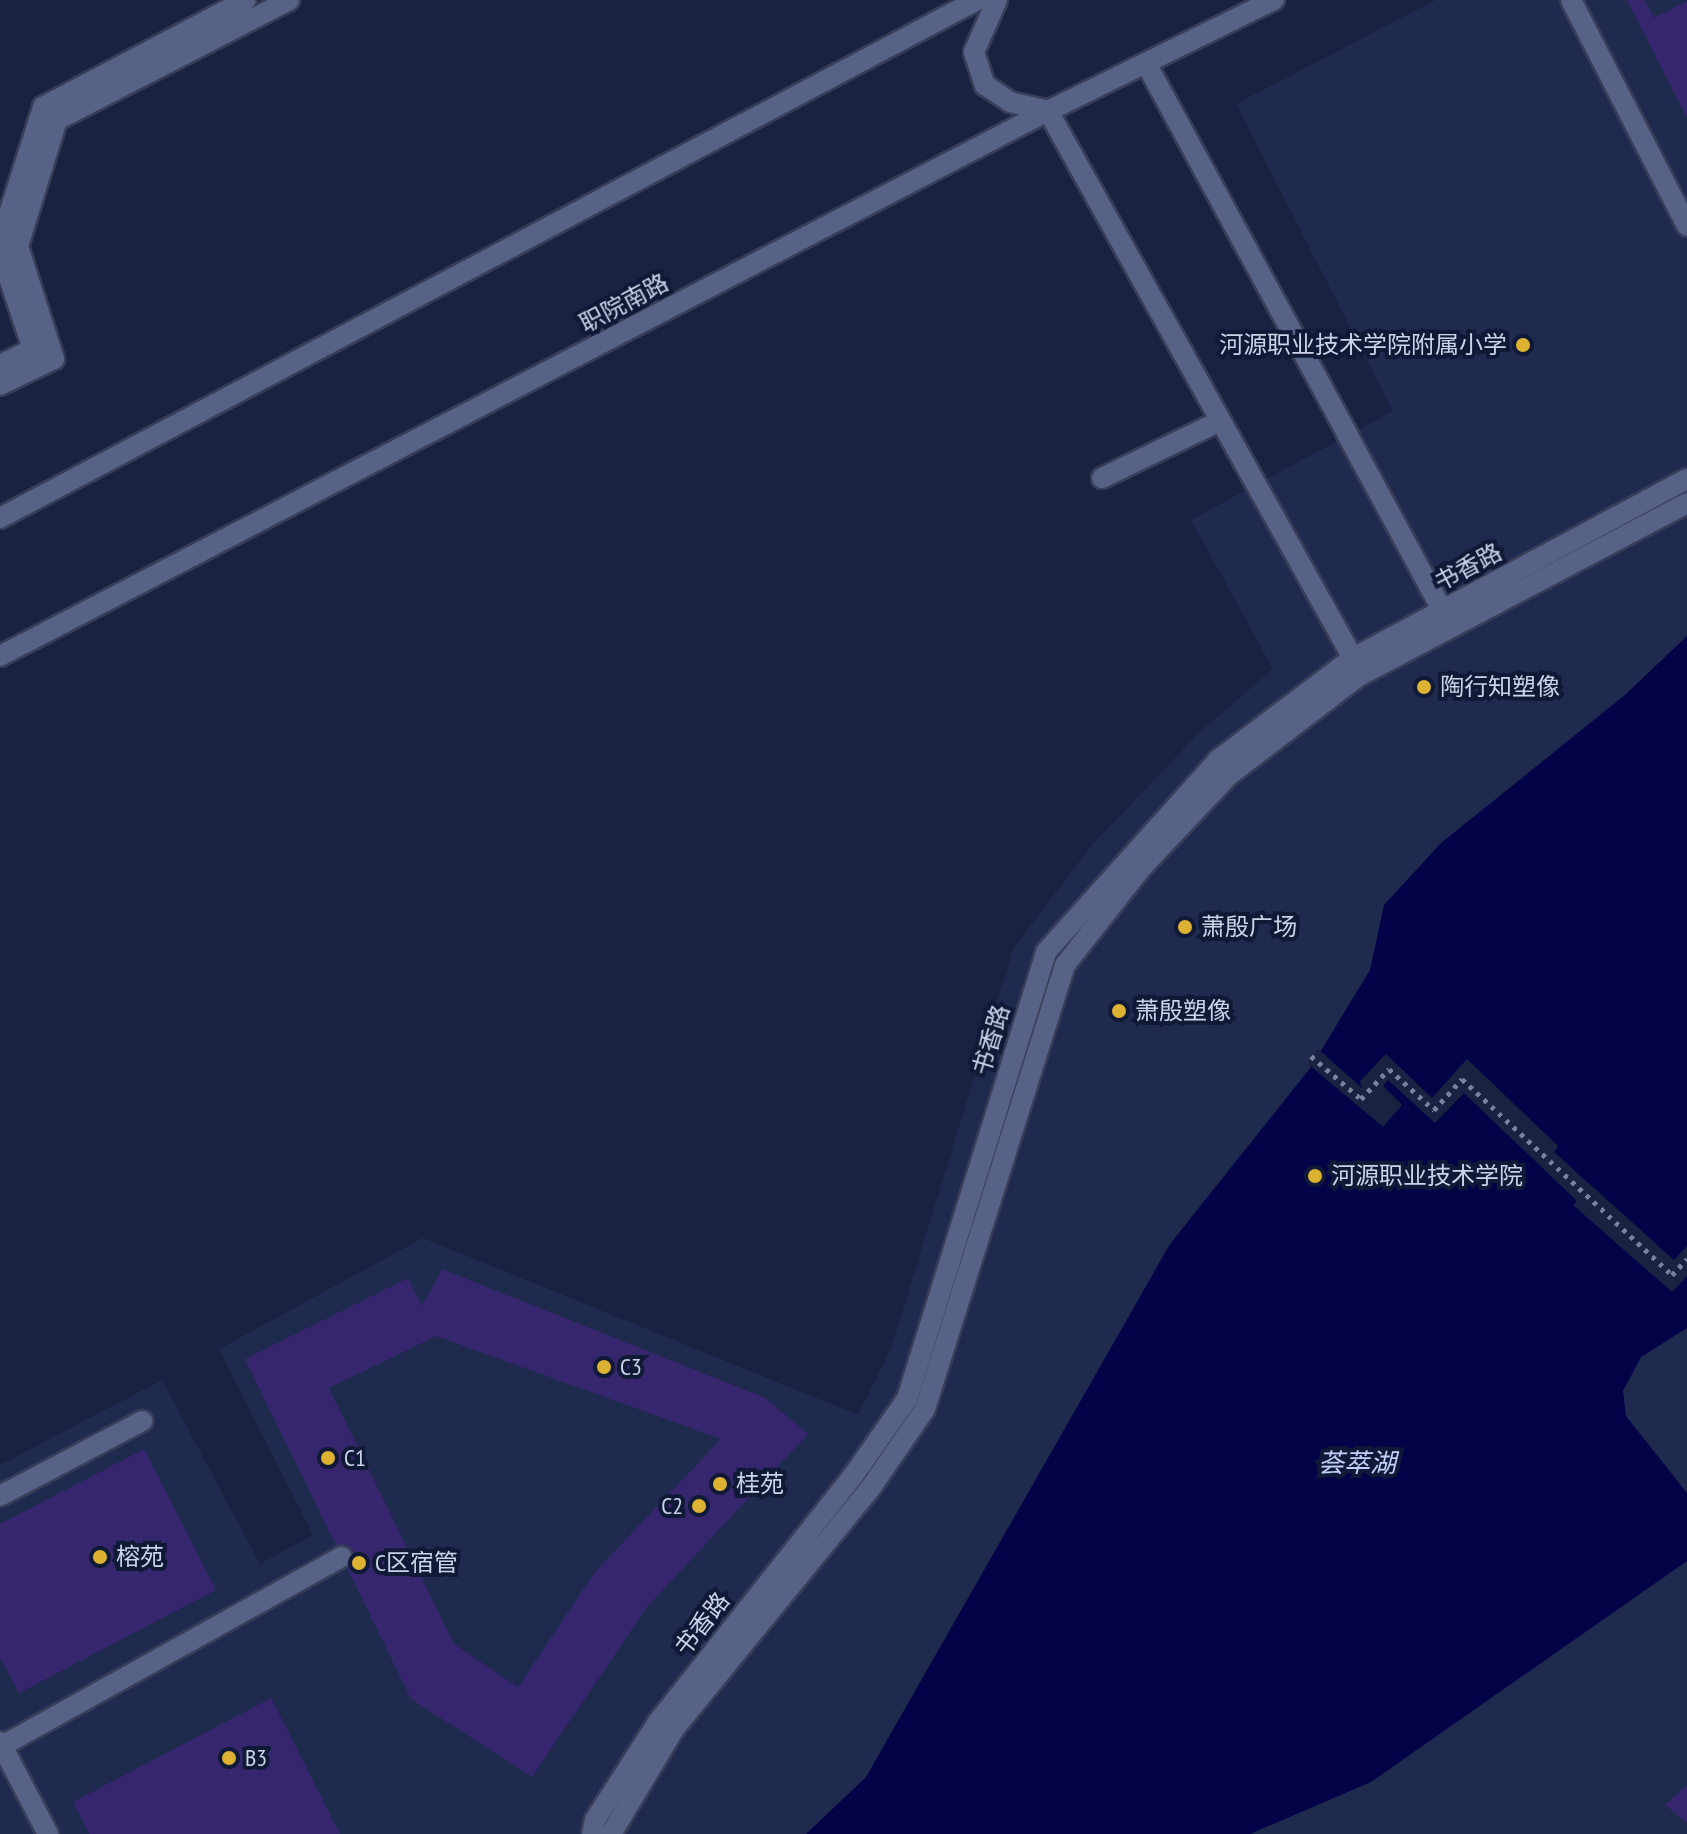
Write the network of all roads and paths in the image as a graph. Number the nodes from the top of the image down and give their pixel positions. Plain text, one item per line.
1 (246, 0) edge
2 (289, 0) edge
3 (977, 0) edge
4 (997, 0) edge
5 (1274, 0) edge
6 (1571, 0) edge
7 (954, 5) edge
8 (1147, 65) junction
9 (1048, 111) junction
10 (1687, 226) edge
11 (0, 242) edge
12 (0, 251) edge
13 (0, 365) edge
14 (0, 385) edge
15 (1220, 421) junction
16 (1102, 478) dead end
17 (1687, 479) edge
18 (1687, 503) edge
19 (0, 518) edge
20 (1442, 610) junction
21 (0, 656) edge
22 (1353, 658) junction
23 (1311, 1056) dead end
24 (1687, 1259) edge
25 (142, 1421) dead end
26 (0, 1496) edge
27 (342, 1557) dead end
28 (1, 1745) edge
29 (48, 1834) edge
30 (592, 1834) edge
31 (611, 1834) edge

1 - 11 street
2 - 14 street
3 - 7 street
4 - 9 street
5 - 8 street, 职院南路
6 - 10 street
7 - 19 street
8 - 9 street, 职院南路
8 - 20 street
9 - 15 street
9 - 21 street, 职院南路
12 - 13 street
15 - 16 street
15 - 22 street
17 - 20 street, 书香路
18 - 31 street, 书香路
20 - 22 street, 书香路
22 - 30 street, 书香路
23 - 24 path
25 - 26 street
27 - 28 street
28 - 29 street

